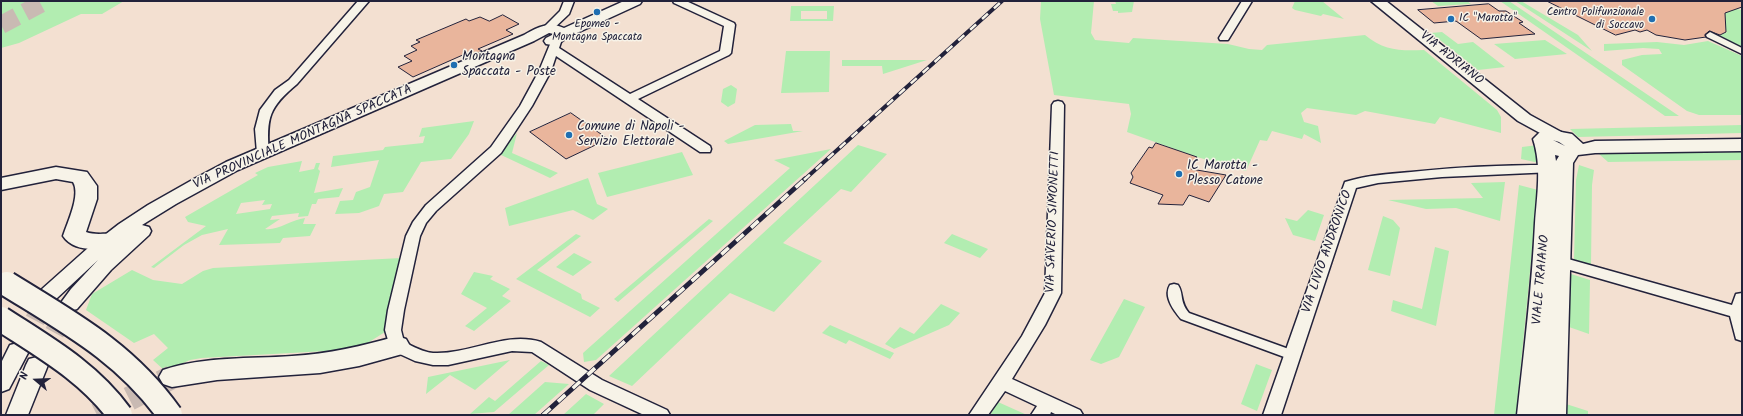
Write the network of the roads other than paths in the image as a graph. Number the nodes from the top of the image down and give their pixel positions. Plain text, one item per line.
1 (364, 1) edge
2 (569, 1) edge
3 (635, 1) edge
4 (678, 1) edge
5 (1247, 1) edge
6 (1378, 1) edge
7 (1710, 35) dead end
8 (550, 38) junction
9 (1224, 38) dead end
10 (1742, 51) edge
11 (629, 99) junction
12 (1058, 105) dead end
13 (1742, 138) edge
14 (1559, 143) junction
15 (1742, 145) edge
16 (705, 149) dead end
17 (263, 153) junction
18 (1548, 169) junction
19 (1, 184) edge
20 (110, 240) junction
21 (1552, 260) junction
22 (4, 282) edge
23 (1174, 288) dead end
24 (49, 294) tunnel mouth
25 (70, 304) tunnel mouth
26 (1740, 305) edge
27 (1, 319) edge
28 (1742, 335) edge
29 (397, 346) junction
30 (18, 351) tunnel mouth
31 (1292, 355) junction
32 (37, 365) tunnel mouth
33 (172, 377) tunnel mouth
34 (1002, 382) junction
35 (1, 383) edge
36 (1044, 409) edge
37 (17, 415) edge
38 (120, 415) edge
39 (170, 415) edge
40 (661, 415) edge
41 (978, 415) edge
42 (1074, 415) edge
43 (1272, 415) edge
44 (1530, 415) edge
45 (1553, 415) edge

1 - 17 street
2 - 8 street
3 - 8 street
4 - 11 street
5 - 9 street
6 - 14 street, VIA ADRIANO
7 - 10 street
8 - 11 street
8 - 17 street, VIA PROVINCIALE MONTAGNA SPACCATA
8 - 25 street, VIA PROVINCIALE MONTAGNA SPACCATA
8 - 29 street
11 - 16 street
12 - 34 street, VIA SAVERIO SIMONETTI
13 - 14 main road
14 - 15 main road
14 - 18 main road, VIALE TRAIANO
14 - 21 main road, VIALE TRAIANO
17 - 20 street, VIA PROVINCIALE MONTAGNA SPACCATA
18 - 21 main road, VIALE TRAIANO
18 - 31 street, VIA LIVIO ANDRONICO
19 - 20 highway
20 - 24 street, VIA PROVINCIALE MONTAGNA SPACCATA
21 - 26 street
21 - 44 main road, VIALE TRAIANO
21 - 45 main road, VIALE TRAIANO
22 - 39 highway, bridge
23 - 31 street
26 - 28 street
27 - 38 highway, bridge
29 - 33 highway
29 - 40 street
30 - 35 street
31 - 43 street, VIA LIVIO ANDRONICO
32 - 37 street
34 - 36 street
34 - 41 street, VIA SAVERIO SIMONETTI
36 - 42 street

